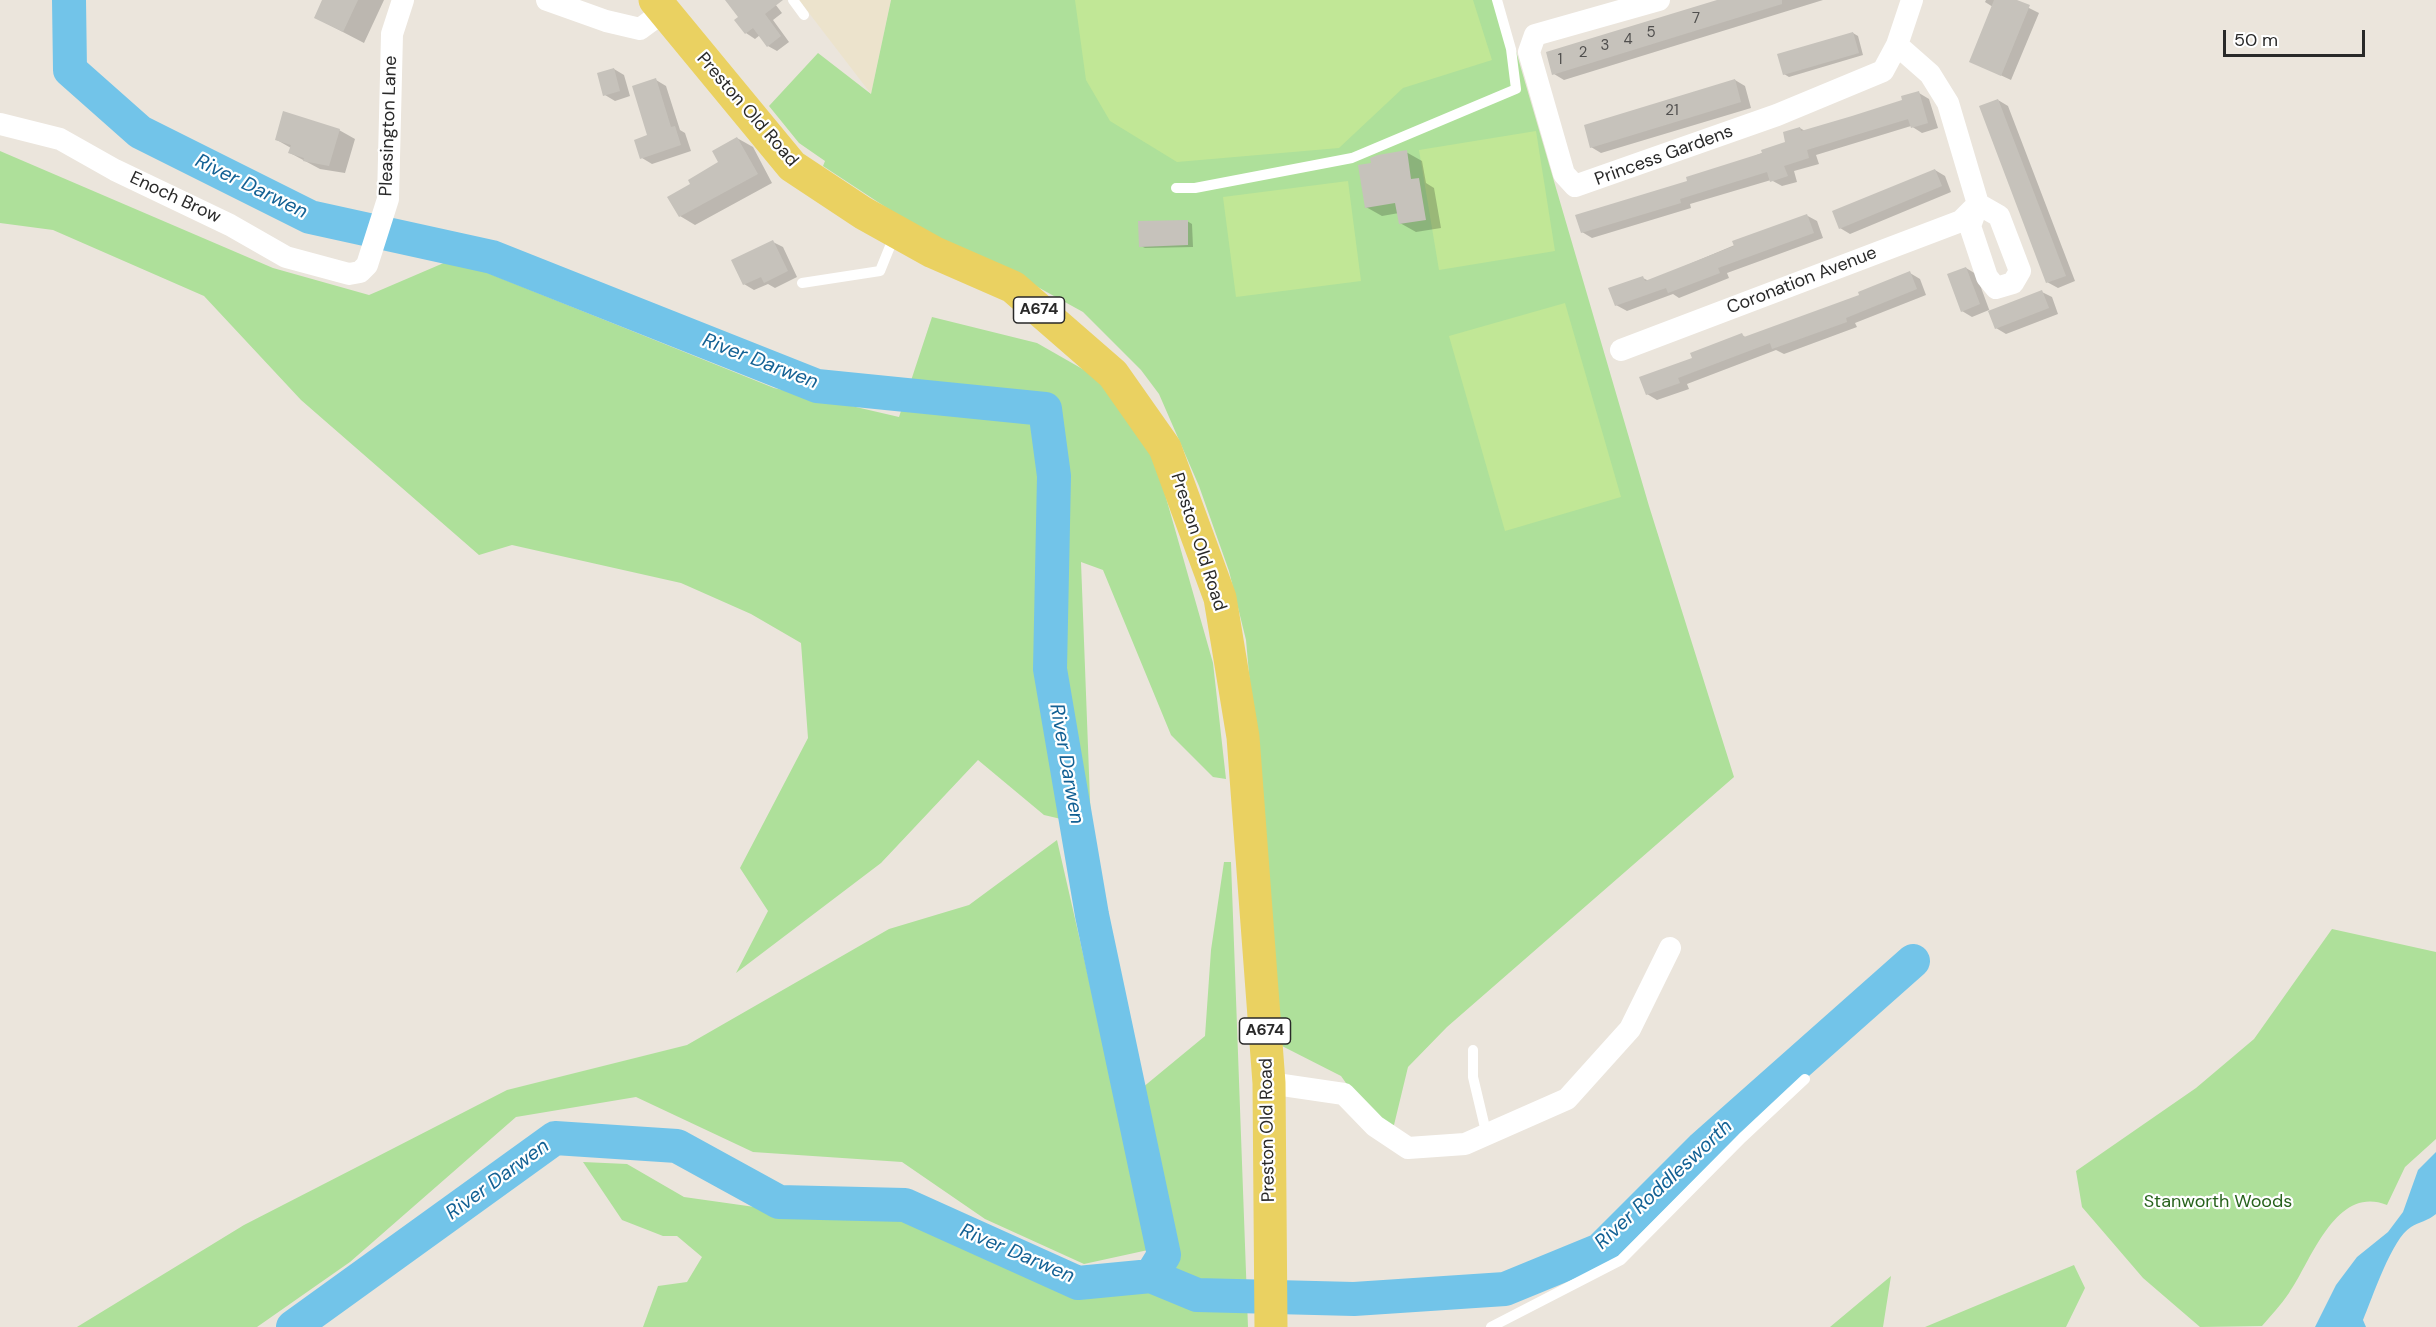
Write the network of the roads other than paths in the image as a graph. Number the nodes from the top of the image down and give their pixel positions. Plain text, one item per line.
1 (403, 0) edge
2 (547, 0) edge
3 (793, 0) edge
4 (1497, 0) edge
5 (1659, 0) edge
6 (1912, 0) edge
7 (659, 6) edge
8 (804, 15) dead end
9 (1897, 45) junction
10 (0, 124) edge
11 (1176, 188) dead end
12 (896, 231) junction
13 (358, 270) joint
14 (802, 283) dead end
15 (1621, 350) dead end
16 (1670, 948) dead end
17 (1473, 1050) dead end
18 (1805, 1079) dead end
19 (1269, 1083) junction
20 (1487, 1136) junction
21 (1271, 1327) edge
22 (1491, 1327) edge

1 - 13 street, Pleasington Lane
2 - 7 street
3 - 8 lane
4 - 11 lane
5 - 9 street, Princess Gardens
6 - 9 street, Princess Gardens
7 - 12 main road, Preston Old Road / A674
9 - 15 street, Coronation Avenue
10 - 13 street, Enoch Brow
12 - 14 lane
12 - 19 main road, Preston Old Road / A674
16 - 20 street
17 - 20 lane
18 - 22 lane
19 - 20 street
19 - 21 main road, Preston Old Road / A674

